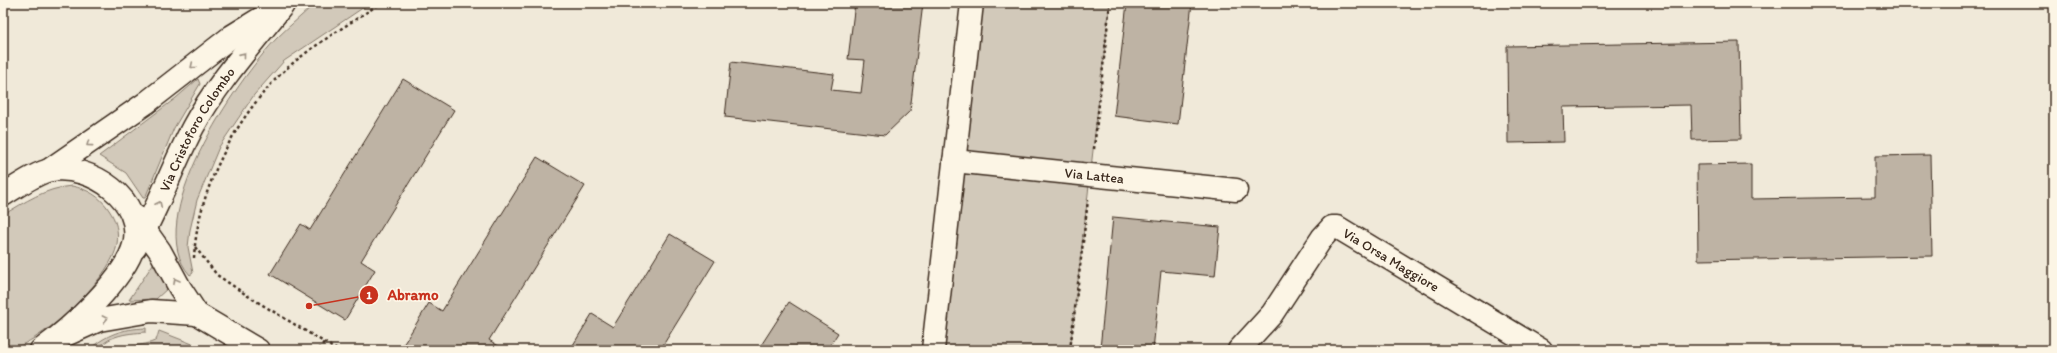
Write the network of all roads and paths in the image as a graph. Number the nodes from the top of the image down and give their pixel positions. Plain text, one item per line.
1 (380, 3) edge
2 (972, 3) edge
3 (284, 4) edge
4 (954, 161) junction
5 (49, 170) junction
6 (1236, 190) dead end
7 (3, 195) edge
8 (130, 209) junction
9 (146, 230) junction
10 (195, 247) junction
11 (127, 263) junction
12 (180, 288) junction
13 (197, 314) junction
14 (324, 342) junction
15 (49, 344) edge
16 (258, 350) edge
17 (319, 350) edge
18 (337, 350) edge
19 (933, 350) edge
20 (1239, 350) edge
21 (1541, 350) edge

1 - 10 path
2 - 4 street
3 -> 5 street, Via Cristoforo Colombo
9 -> 3 street, Via Cristoforo Colombo
4 - 6 street, Via Lattea
4 - 19 street
5 - 7 street, Via Cristoforo Colombo
5 - 8 street
8 - 9 street
8 - 11 street
9 - 11 street, Via Cristoforo Colombo
12 -> 9 street
10 - 12 path
10 - 14 path
11 - 15 street
12 - 13 street
15 -> 13 street
13 - 16 street
14 - 17 path
14 - 18 path
20 - 21 street, Via Orsa Maggiore

